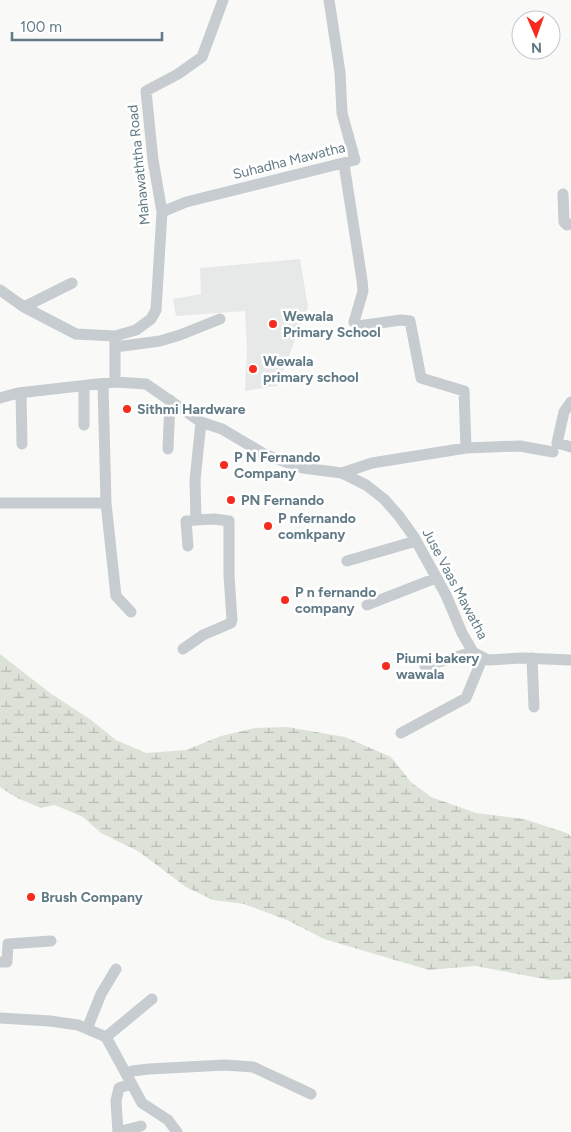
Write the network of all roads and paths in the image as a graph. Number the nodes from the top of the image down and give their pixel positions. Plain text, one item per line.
1 (223, 0) edge
2 (329, 0) edge
3 (344, 164) junction
4 (563, 194) dead end
5 (162, 212) junction
6 (571, 224) edge
7 (72, 284) dead end
8 (0, 290) edge
9 (24, 307) junction
10 (220, 319) dead end
11 (115, 341) junction
12 (115, 382) junction
13 (103, 384) junction
14 (84, 386) junction
15 (21, 393) junction
16 (0, 398) edge
17 (170, 400) junction
18 (571, 402) edge
19 (201, 422) junction
20 (84, 425) dead end
21 (22, 444) dead end
22 (571, 447) edge
23 (466, 448) junction
24 (168, 449) dead end
25 (553, 452) dead end
26 (342, 473) junction
27 (0, 503) edge
28 (106, 503) junction
29 (196, 520) junction
30 (416, 541) junction
31 (188, 546) dead end
32 (347, 561) dead end
33 (436, 578) junction
34 (367, 605) dead end
35 (131, 612) dead end
36 (183, 649) dead end
37 (478, 655) junction
38 (532, 658) junction
39 (571, 660) edge
40 (425, 666) dead end
41 (534, 707) dead end
42 (402, 733) dead end
43 (51, 941) dead end
44 (0, 962) edge
45 (116, 969) dead end
46 (152, 999) dead end
47 (0, 1018) edge
48 (87, 1029) junction
49 (106, 1036) junction
50 (129, 1080) junction
51 (311, 1094) dead end
52 (141, 1126) dead end
53 (118, 1132) edge
54 (177, 1132) edge

1 - 5 street, Mahawaththa Road
2 - 3 street, Suhadha Mawatha
3 - 5 street, Suhadha Mawatha
3 - 23 street
4 - 6 street
5 - 11 street, Mahawaththa Road
7 - 9 street
8 - 9 street
9 - 11 street
10 - 11 street
11 - 12 street
12 - 13 street, Juse Vaas Mawatha
12 - 17 street, Juse Vaas Mawatha
13 - 14 street, Juse Vaas Mawatha
13 - 28 street
14 - 15 street, Juse Vaas Mawatha
14 - 20 street
15 - 16 street, Juse Vaas Mawatha
15 - 21 street
17 - 19 street, Juse Vaas Mawatha
17 - 24 street
18 - 22 street
19 - 26 street, Juse Vaas Mawatha
19 - 29 street
23 - 25 street
23 - 26 street
26 - 30 street, Juse Vaas Mawatha
27 - 28 street
28 - 35 street
29 - 31 street
29 - 36 street
30 - 32 street
30 - 33 street, Juse Vaas Mawatha
33 - 34 street
33 - 37 street, Juse Vaas Mawatha
37 - 38 street, Juse Vaas Mawatha
37 - 40 street
37 - 42 street
38 - 39 street, Juse Vaas Mawatha
38 - 41 street
43 - 44 street
45 - 48 street
46 - 49 street
47 - 48 street
48 - 49 street
49 - 50 street
50 - 51 street
50 - 53 street
50 - 54 street
52 - 53 street

